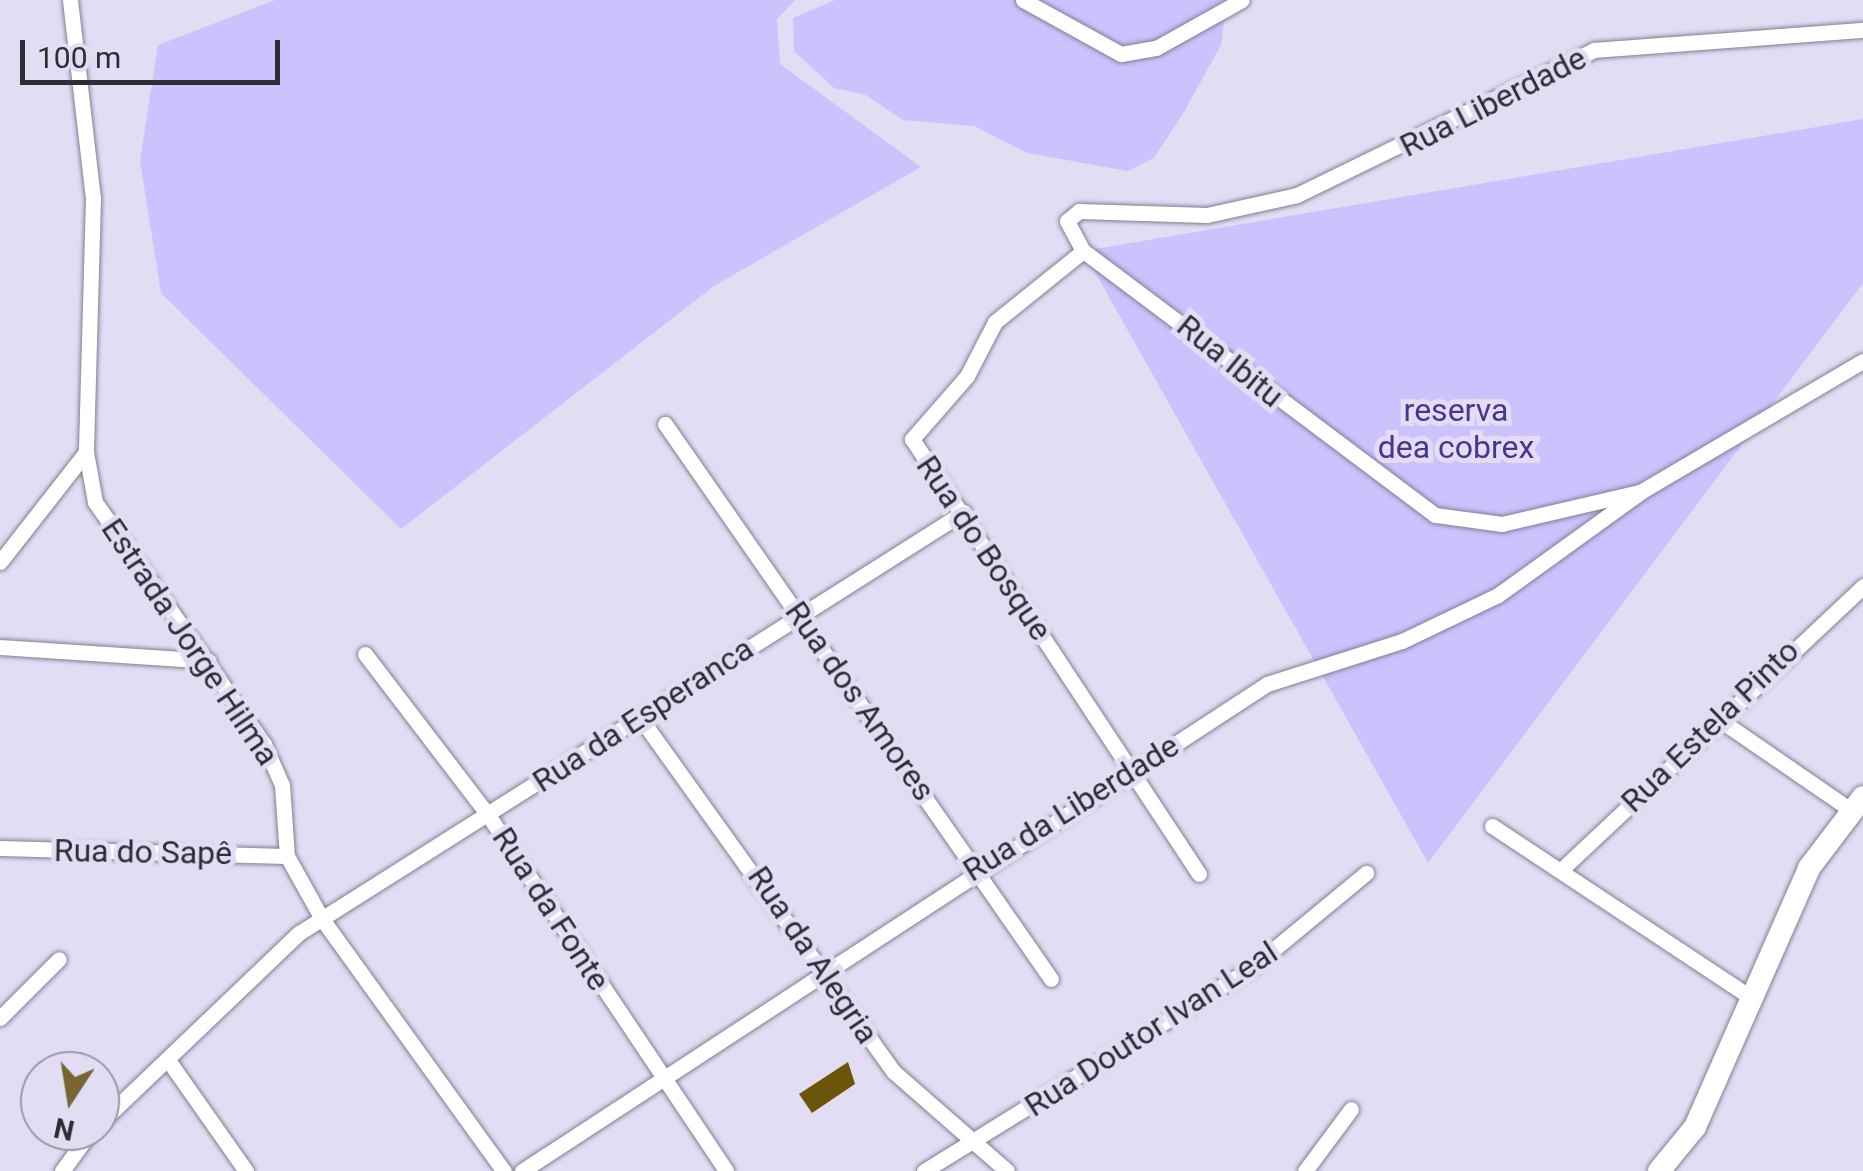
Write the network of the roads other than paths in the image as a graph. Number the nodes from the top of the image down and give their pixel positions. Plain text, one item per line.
1 (70, 0) edge
2 (1022, 0) edge
3 (1242, 0) edge
4 (1863, 30) edge
5 (1084, 251) junction
6 (1863, 361) edge
7 (665, 424) dead end
8 (86, 452) junction
9 (1642, 491) junction
10 (964, 512) junction
11 (0, 562) edge
12 (1863, 586) edge
13 (799, 613) junction
14 (0, 647) edge
15 (366, 654) dead end
16 (208, 661) junction
17 (1717, 718) junction
18 (641, 720) junction
19 (1132, 770) junction
20 (1856, 803) edge
21 (488, 815) junction
22 (1492, 826) dead end
23 (0, 848) edge
24 (286, 856) junction
25 (975, 868) junction
26 (1561, 870) junction
27 (1366, 873) dead end
28 (1199, 874) dead end
29 (322, 919) junction
30 (58, 959) dead end
31 (825, 967) junction
32 (1051, 979) dead end
33 (1753, 999) junction
34 (0, 1018) edge
35 (168, 1060) junction
36 (660, 1074) junction
37 (120, 1104) edge
38 (1350, 1109) dead end
39 (974, 1141) junction
40 (1672, 1168) edge
41 (246, 1171) edge
42 (504, 1171) edge
43 (522, 1171) edge
44 (726, 1171) edge
45 (924, 1171) edge
46 (1007, 1171) edge
47 (1305, 1171) edge

1 - 8 street, Estrada Jorge Hilma
2 - 3 street
4 - 5 street, Rua Liberdade
5 - 9 street, Rua Ibitu
5 - 10 street, Rua do Bosque
6 - 9 street
7 - 13 street, Rua dos Amores
8 - 11 street
8 - 16 street, Estrada Jorge Hilma
9 - 19 street, Rua da Liberdade
10 - 13 street, Rua da Esperanca
10 - 19 street, Rua do Bosque
12 - 17 street, Rua Estela Pinto
13 - 18 street, Rua da Esperanca
13 - 25 street, Rua dos Amores
14 - 16 street
15 - 21 street, Rua da Fonte
16 - 24 street, Estrada Jorge Hilma
17 - 20 street
17 - 26 street, Rua Estela Pinto
18 - 21 street, Rua da Esperanca
18 - 31 street, Rua da Alegria
19 - 25 street, Rua da Liberdade
19 - 28 street, Rua do Bosque
20 - 33 street
21 - 29 street, Rua da Esperanca
21 - 36 street, Rua da Fonte
22 - 26 street
23 - 24 street, Rua do Sapê
24 - 29 street, Estrada Jorge Hilma
25 - 31 street, Rua da Liberdade
25 - 32 street, Rua dos Amores
26 - 33 street
27 - 39 street, Rua Doutor Ivan Leal
29 - 35 street, Rua da Esperanca
29 - 42 street, Estrada Jorge Hilma
30 - 34 street
31 - 36 street, Rua da Liberdade
31 - 39 street, Rua da Alegria
33 - 40 street
35 - 37 street, Rua da Esperanca
35 - 41 street
36 - 43 street, Rua da Liberdade
36 - 44 street, Rua da Fonte
38 - 47 street
39 - 45 street, Rua Doutor Ivan Leal
39 - 46 street, Rua da Alegria

